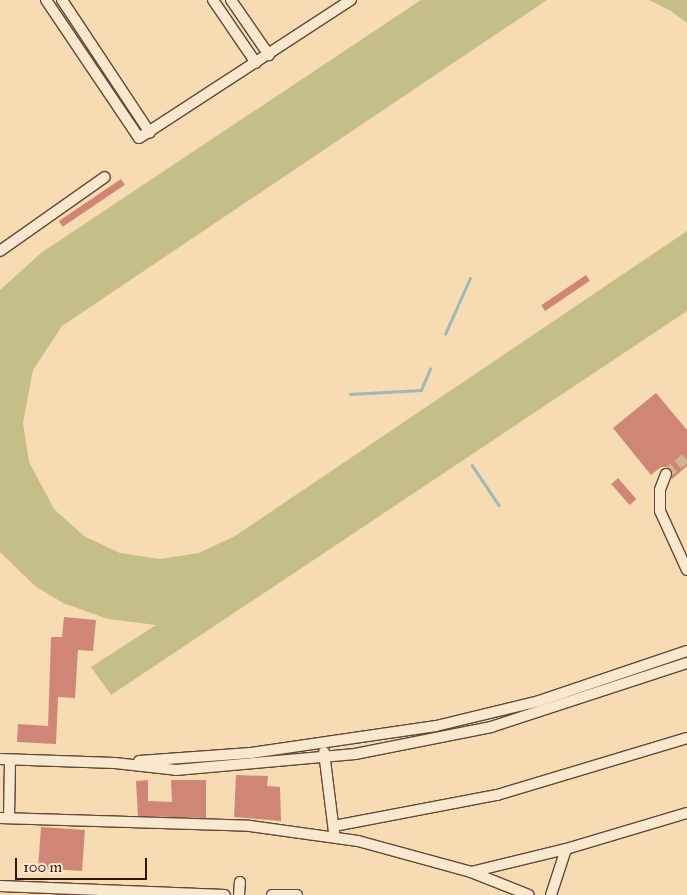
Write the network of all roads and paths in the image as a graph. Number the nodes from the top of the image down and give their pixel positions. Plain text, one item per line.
1 (46, 0) edge
2 (62, 0) edge
3 (213, 0) edge
4 (231, 0) edge
5 (351, 0) edge
6 (269, 55) junction
7 (256, 64) junction
8 (150, 133) junction
9 (104, 177) dead end
10 (0, 251) edge
11 (666, 474) tunnel mouth
12 (687, 570) edge
13 (687, 651) edge
14 (687, 663) edge
15 (687, 738) edge
16 (323, 744) junction
17 (325, 757) junction
18 (5, 760) edge
19 (115, 763) junction
20 (687, 813) edge
21 (4, 818) edge
22 (334, 826) junction
23 (333, 838) junction
24 (566, 849) junction
25 (472, 872) junction
26 (240, 882) dead end
27 (0, 886) edge
28 (17, 891) edge
29 (49, 892) edge
30 (81, 892) edge
31 (115, 893) edge
32 (149, 894) edge
33 (272, 894) edge
34 (225, 895) edge
35 (238, 895) edge
36 (297, 895) edge
37 (529, 895) edge
38 (551, 895) edge

1 - 8 street
2 - 8 street
3 - 7 street
4 - 6 street
5 - 6 street
6 - 7 street
7 - 8 street
9 - 10 street
11 - 12 street
13 - 16 street
14 - 17 street
15 - 22 street
16 - 17 street
16 - 19 street
17 - 19 street
17 - 22 street
18 - 19 street
18 - 21 street
20 - 24 street
21 - 23 street
22 - 23 street
23 - 25 street
24 - 25 street
24 - 38 street
25 - 37 street
26 - 35 street
27 - 28 street
28 - 29 street
29 - 30 street
30 - 31 street
31 - 32 street
32 - 34 street
33 - 36 street

